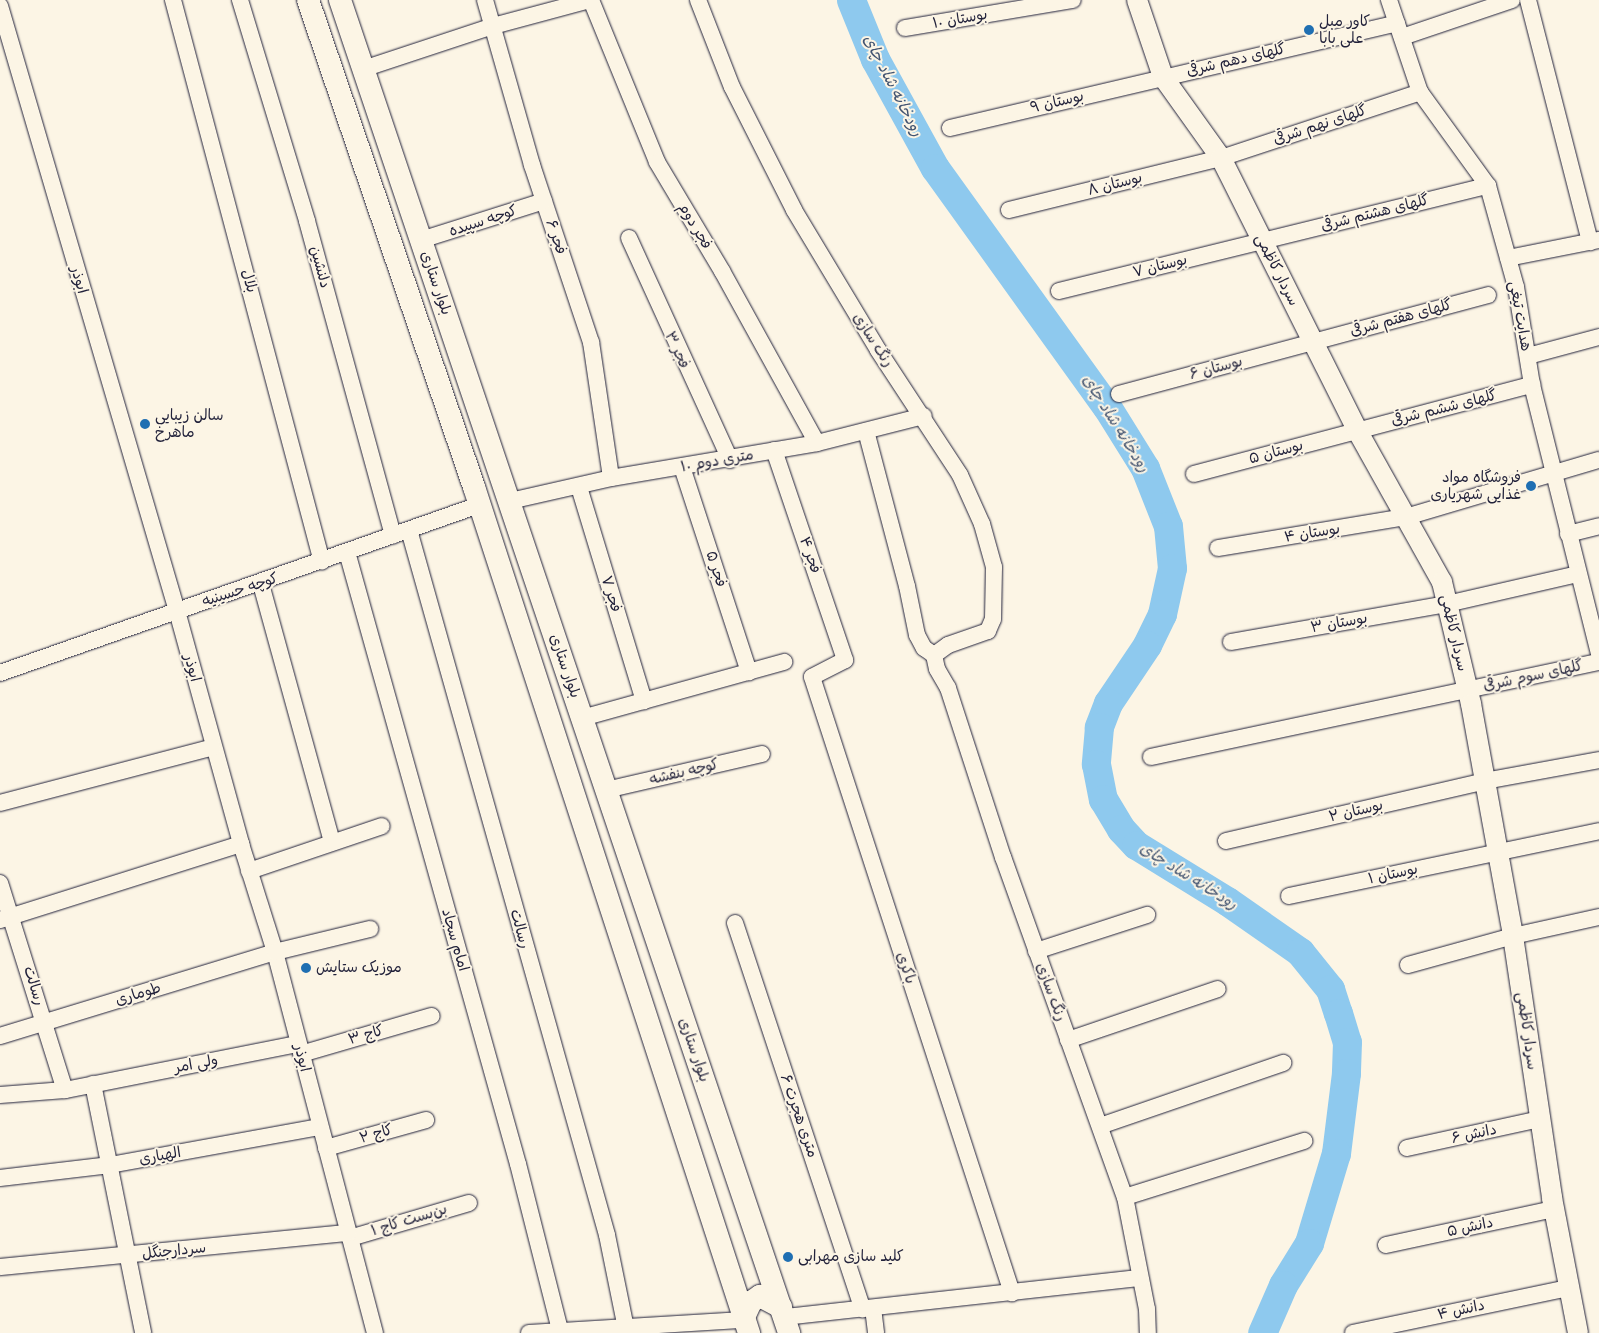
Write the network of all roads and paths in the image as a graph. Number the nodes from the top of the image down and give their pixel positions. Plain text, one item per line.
1 (173, 0) edge
2 (240, 0) edge
3 (308, 0) edge
4 (340, 0) edge
5 (485, 0) edge
6 (590, 0) edge
7 (698, 0) edge
8 (1073, 0) edge
9 (1138, 0) edge
10 (1389, 0) edge
11 (1512, 0) edge
12 (1528, 0) edge
13 (0, 6) edge
14 (493, 26) junction
15 (905, 28) dead end
16 (1399, 30) junction
17 (363, 68) junction
18 (1163, 77) junction
19 (1420, 92) junction
20 (950, 128) dead end
21 (1221, 158) junction
22 (1488, 186) junction
23 (544, 201) junction
24 (1009, 210) dead end
25 (629, 238) dead end
26 (421, 240) junction
27 (1261, 241) junction
28 (1594, 241) edge
29 (1508, 258) junction
30 (1059, 291) dead end
31 (1488, 294) dead end
32 (1599, 337) edge
33 (1313, 341) junction
34 (1528, 356) junction
35 (1532, 385) junction
36 (1119, 394) dead end
37 (924, 416) junction
38 (1357, 430) junction
39 (866, 431) junction
40 (817, 444) junction
41 (774, 450) junction
42 (730, 460) junction
43 (1599, 460) edge
44 (682, 467) junction
45 (1194, 474) dead end
46 (1553, 474) junction
47 (502, 478) junction
48 (611, 478) junction
49 (579, 487) junction
50 (477, 496) junction
51 (513, 511) junction
52 (1406, 517) junction
53 (1599, 526) edge
54 (409, 530) junction
55 (487, 530) junction
56 (1568, 534) junction
57 (393, 535) junction
58 (1218, 548) dead end
59 (347, 552) junction
60 (322, 562) junction
61 (1578, 574) junction
62 (261, 584) junction
63 (1592, 600) edge
64 (1448, 604) junction
65 (177, 611) junction
66 (1231, 642) dead end
67 (1599, 654) edge
68 (934, 655) junction
69 (845, 660) joint
70 (784, 662) dead end
71 (1599, 662) edge
72 (1, 671) edge
73 (749, 672) junction
74 (1468, 690) junction
75 (644, 701) junction
76 (582, 718) junction
77 (213, 746) junction
78 (762, 754) dead end
79 (1151, 757) dead end
80 (1599, 760) edge
81 (1485, 781) junction
82 (606, 790) junction
83 (0, 803) edge
84 (382, 826) dead end
85 (1599, 831) edge
86 (1226, 841) dead end
87 (332, 842) junction
88 (241, 844) junction
89 (1498, 852) junction
90 (249, 871) junction
91 (0, 883) edge
92 (1289, 896) dead end
93 (1147, 915) dead end
94 (1599, 917) edge
95 (6, 918) edge
96 (735, 923) dead end
97 (370, 929) dead end
98 (1513, 936) junction
99 (1036, 951) junction
100 (275, 952) junction
101 (1408, 965) dead end
102 (1218, 989) dead end
103 (432, 1016) dead end
104 (44, 1022) junction
105 (0, 1036) edge
106 (1068, 1040) junction
107 (300, 1049) junction
108 (1282, 1063) dead end
109 (93, 1084) junction
110 (65, 1090) junction
111 (0, 1095) edge
112 (1540, 1119) junction
113 (426, 1120) dead end
114 (1100, 1126) junction
115 (319, 1127) junction
116 (1304, 1141) dead end
117 (326, 1148) junction
118 (1407, 1148) dead end
119 (110, 1165) junction
120 (0, 1178) edge
121 (1125, 1197) junction
122 (469, 1203) dead end
123 (1554, 1209) junction
124 (349, 1236) junction
125 (1386, 1245) dead end
126 (128, 1256) junction
127 (0, 1267) edge
128 (1140, 1278) junction
129 (1569, 1288) junction
130 (1012, 1293) junction
131 (868, 1308) junction
132 (785, 1322) edge
133 (746, 1323) edge
134 (713, 1327) edge
135 (626, 1328) junction
136 (560, 1330) junction
137 (608, 1331) edge
138 (143, 1333) edge
139 (375, 1333) edge
140 (529, 1333) edge
141 (876, 1333) edge
142 (1148, 1333) edge
143 (1353, 1333) edge
144 (1578, 1333) edge

1 - 60 street, بلال
2 - 57 street, دلنشین
3 - 50 main road, بلوار ستاری
4 - 17 main road, بلوار ستاری
5 - 14 street, فجر ۶
6 - 14 street
6 - 40 street, فجر دوم
7 - 37 street, رنگ سازی
8 - 15 street, بوستان ۱۰
9 - 18 street, سردار کاظمی
10 - 16 street, هدایت تیغی
11 - 16 street, گلهای دهم شرقی
12 - 28 street
13 - 65 street, ابوذر
14 - 17 street
14 - 23 street, فجر ۶
16 - 18 street, گلهای دهم شرقی
16 - 19 street, هدایت تیغی
17 - 26 main road, بلوار ستاری
18 - 20 street, بوستان ۹
18 - 21 street, سردار کاظمی
19 - 21 street, گلهای نهم شرقی
19 - 22 street, هدایت تیغی
21 - 24 street, بوستان ۸
21 - 27 street, سردار کاظمی
22 - 27 street, گلهای هشتم شرقی
22 - 29 street, هدایت تیغی
23 - 26 street, کوچه سپیده
23 - 48 street, فجر ۶
25 - 42 street, فجر ۳
26 - 47 main road, بلوار ستاری
27 - 30 street, بوستان ۷
27 - 33 street, سردار کاظمی
28 - 29 street
29 - 34 street, هدایت تیغی
31 - 33 street, گلهای هفتم شرقی
32 - 34 street
33 - 36 street, بوستان ۶
33 - 38 street, سردار کاظمی
34 - 35 street, هدایت تیغی
35 - 38 street, گلهای ششم شرقی
35 - 46 street, هدایت تیغی
37 - 39 street, ۱۰ متری دوم
37 - 68 street, رنگ سازی
38 - 45 street, بوستان ۵
38 - 52 street, سردار کاظمی
39 - 40 street, ۱۰ متری دوم
39 - 68 street, رنگ سازی
40 - 41 street, ۱۰ متری دوم
41 - 42 street, ۱۰ متری دوم
41 - 69 street, فجر ۴
42 - 44 street, ۱۰ متری دوم
43 - 46 street, بوستان ۴
44 - 48 street, ۱۰ متری دوم
44 - 73 street, فجر ۵
46 - 52 street, بوستان ۴
46 - 56 street, هدایت تیغی
47 - 50 main road
47 - 51 main road, بلوار ستاری
48 - 49 street, ۱۰ متری دوم
49 - 51 street, ۱۰ متری دوم
49 - 75 street, فجر ۷
50 - 54 street, کوچه حسینیه
50 - 55 main road, بلوار ستاری
51 - 55 main road
51 - 76 main road, بلوار ستاری
52 - 58 street, بوستان ۴
52 - 64 street, سردار کاظمی
53 - 56 street
54 - 57 street, کوچه حسینیه
54 - 135 street, رسالت
55 - 133 main road, بلوار ستاری
56 - 61 street, هدایت تیغی
57 - 59 street, کوچه حسینیه
59 - 60 street, کوچه حسینیه
59 - 136 street, امام سجاد
60 - 62 street, کوچه حسینیه
61 - 63 street, هدایت تیغی
61 - 64 street, بوستان ۳
62 - 65 street, کوچه حسینیه
62 - 87 street
63 - 67 street, هدایت تیغی
64 - 66 street, بوستان ۳
64 - 74 street, سردار کاظمی
65 - 72 street, کوچه حسینیه
65 - 77 street, ابوذر
68 - 99 street, رنگ سازی
69 - 130 street, باکری
70 - 73 street
71 - 74 street, گلهای سوم شرقی
73 - 75 street
74 - 79 street, گلهای سوم شرقی
74 - 81 street, سردار کاظمی
75 - 76 street
76 - 82 main road, بلوار ستاری
77 - 83 street
77 - 88 street, ابوذر
78 - 82 street, کوچه بنفشه
80 - 81 street, بوستان ۲
81 - 86 street, بوستان ۲
81 - 89 street, سردار کاظمی
82 - 132 main road, بلوار ستاری
84 - 87 street
85 - 89 street, بوستان ۱
87 - 90 street
88 - 90 street, ابوذر
88 - 95 street
89 - 92 street, بوستان ۱
89 - 98 street, سردار کاظمی
90 - 100 street, ابوذر
91 - 95 street, رسالت
93 - 99 street
94 - 98 street
95 - 104 street, رسالت
96 - 131 street, ۶ متری هجرت
97 - 100 street, طوماری
98 - 101 street
98 - 112 street, سردار کاظمی
99 - 106 street, رنگ سازی
100 - 104 street, طوماری
100 - 107 street, ابوذر
102 - 106 street
103 - 107 street, کاج ۳
104 - 105 street, طوماری
104 - 110 street, رسالت
106 - 114 street, رنگ سازی
107 - 109 street, ولی امر
107 - 115 street, ابوذر
108 - 114 street
109 - 110 street, ولی امر
109 - 119 street
110 - 111 street, ولی امر
112 - 118 street, دانش ۶
112 - 123 street, سردار کاظمی
113 - 117 street, کاج ۲
114 - 121 street, رنگ سازی
115 - 117 street, ابوذر
115 - 119 street, الهیاری
116 - 121 street
117 - 124 street, ابوذر
119 - 120 street, الهیاری
119 - 126 street
121 - 128 street, رنگ سازی
122 - 124 street, بن‌بست کاج ۱
123 - 125 street, دانش ۵
123 - 129 street, سردار کاظمی
124 - 126 street, سردارجنگل
124 - 139 street, ابوذر
126 - 127 street, سردارجنگل
126 - 138 street
128 - 130 street
128 - 142 street, رنگ سازی
129 - 143 street, دانش ۴
129 - 144 street, سردار کاظمی
130 - 131 street
131 - 132 street
131 - 141 street, ۶ متری هجرت
132 - 133 main road
133 - 134 street
134 - 135 street
135 - 137 street
136 - 137 street
136 - 140 street

